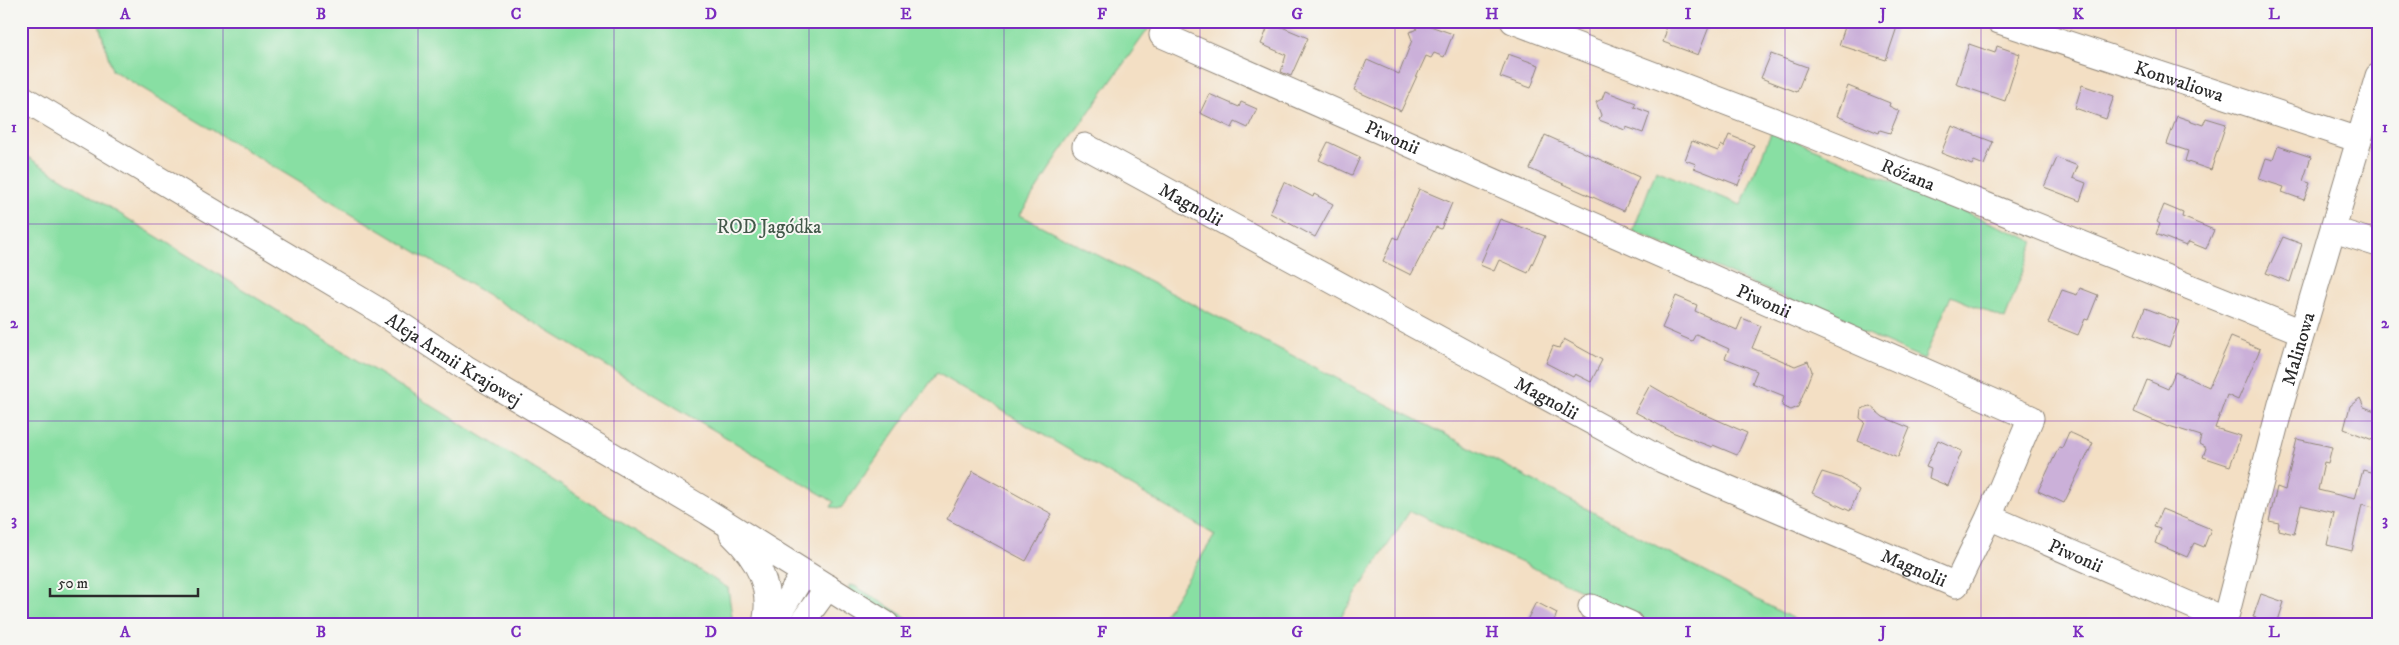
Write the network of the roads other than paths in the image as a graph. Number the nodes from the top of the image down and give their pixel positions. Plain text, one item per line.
1 (1513, 21) edge
2 (1999, 21) edge
3 (1162, 35) dead end
4 (2378, 76) edge
5 (21, 97) edge
6 (2359, 140) junction
7 (1085, 146) dead end
8 (2334, 230) junction
9 (2378, 244) edge
10 (2302, 332) junction
11 (708, 512) junction
12 (1989, 517) junction
13 (816, 580) junction
14 (1591, 607) dead end
15 (2225, 622) edge
16 (765, 624) edge
17 (772, 624) edge
18 (791, 624) edge
19 (801, 624) edge
20 (886, 624) edge
21 (1630, 624) edge

1 - 10 street, Różana
2 - 6 street, Konwaliowa
3 - 12 street, Piwonii
4 - 6 street, Malinowa
5 - 11 street, Aleja Armii Krajowej
6 - 8 street, Malinowa
7 - 12 street, Magnolii
8 - 9 street
8 - 10 street, Malinowa
10 - 15 street, Malinowa
11 - 13 street, Aleja Armii Krajowej
11 - 16 street
12 - 15 street, Piwonii
13 - 17 street
13 - 18 street
13 - 19 street
13 - 20 street, Aleja Armii Krajowej
14 - 21 street

